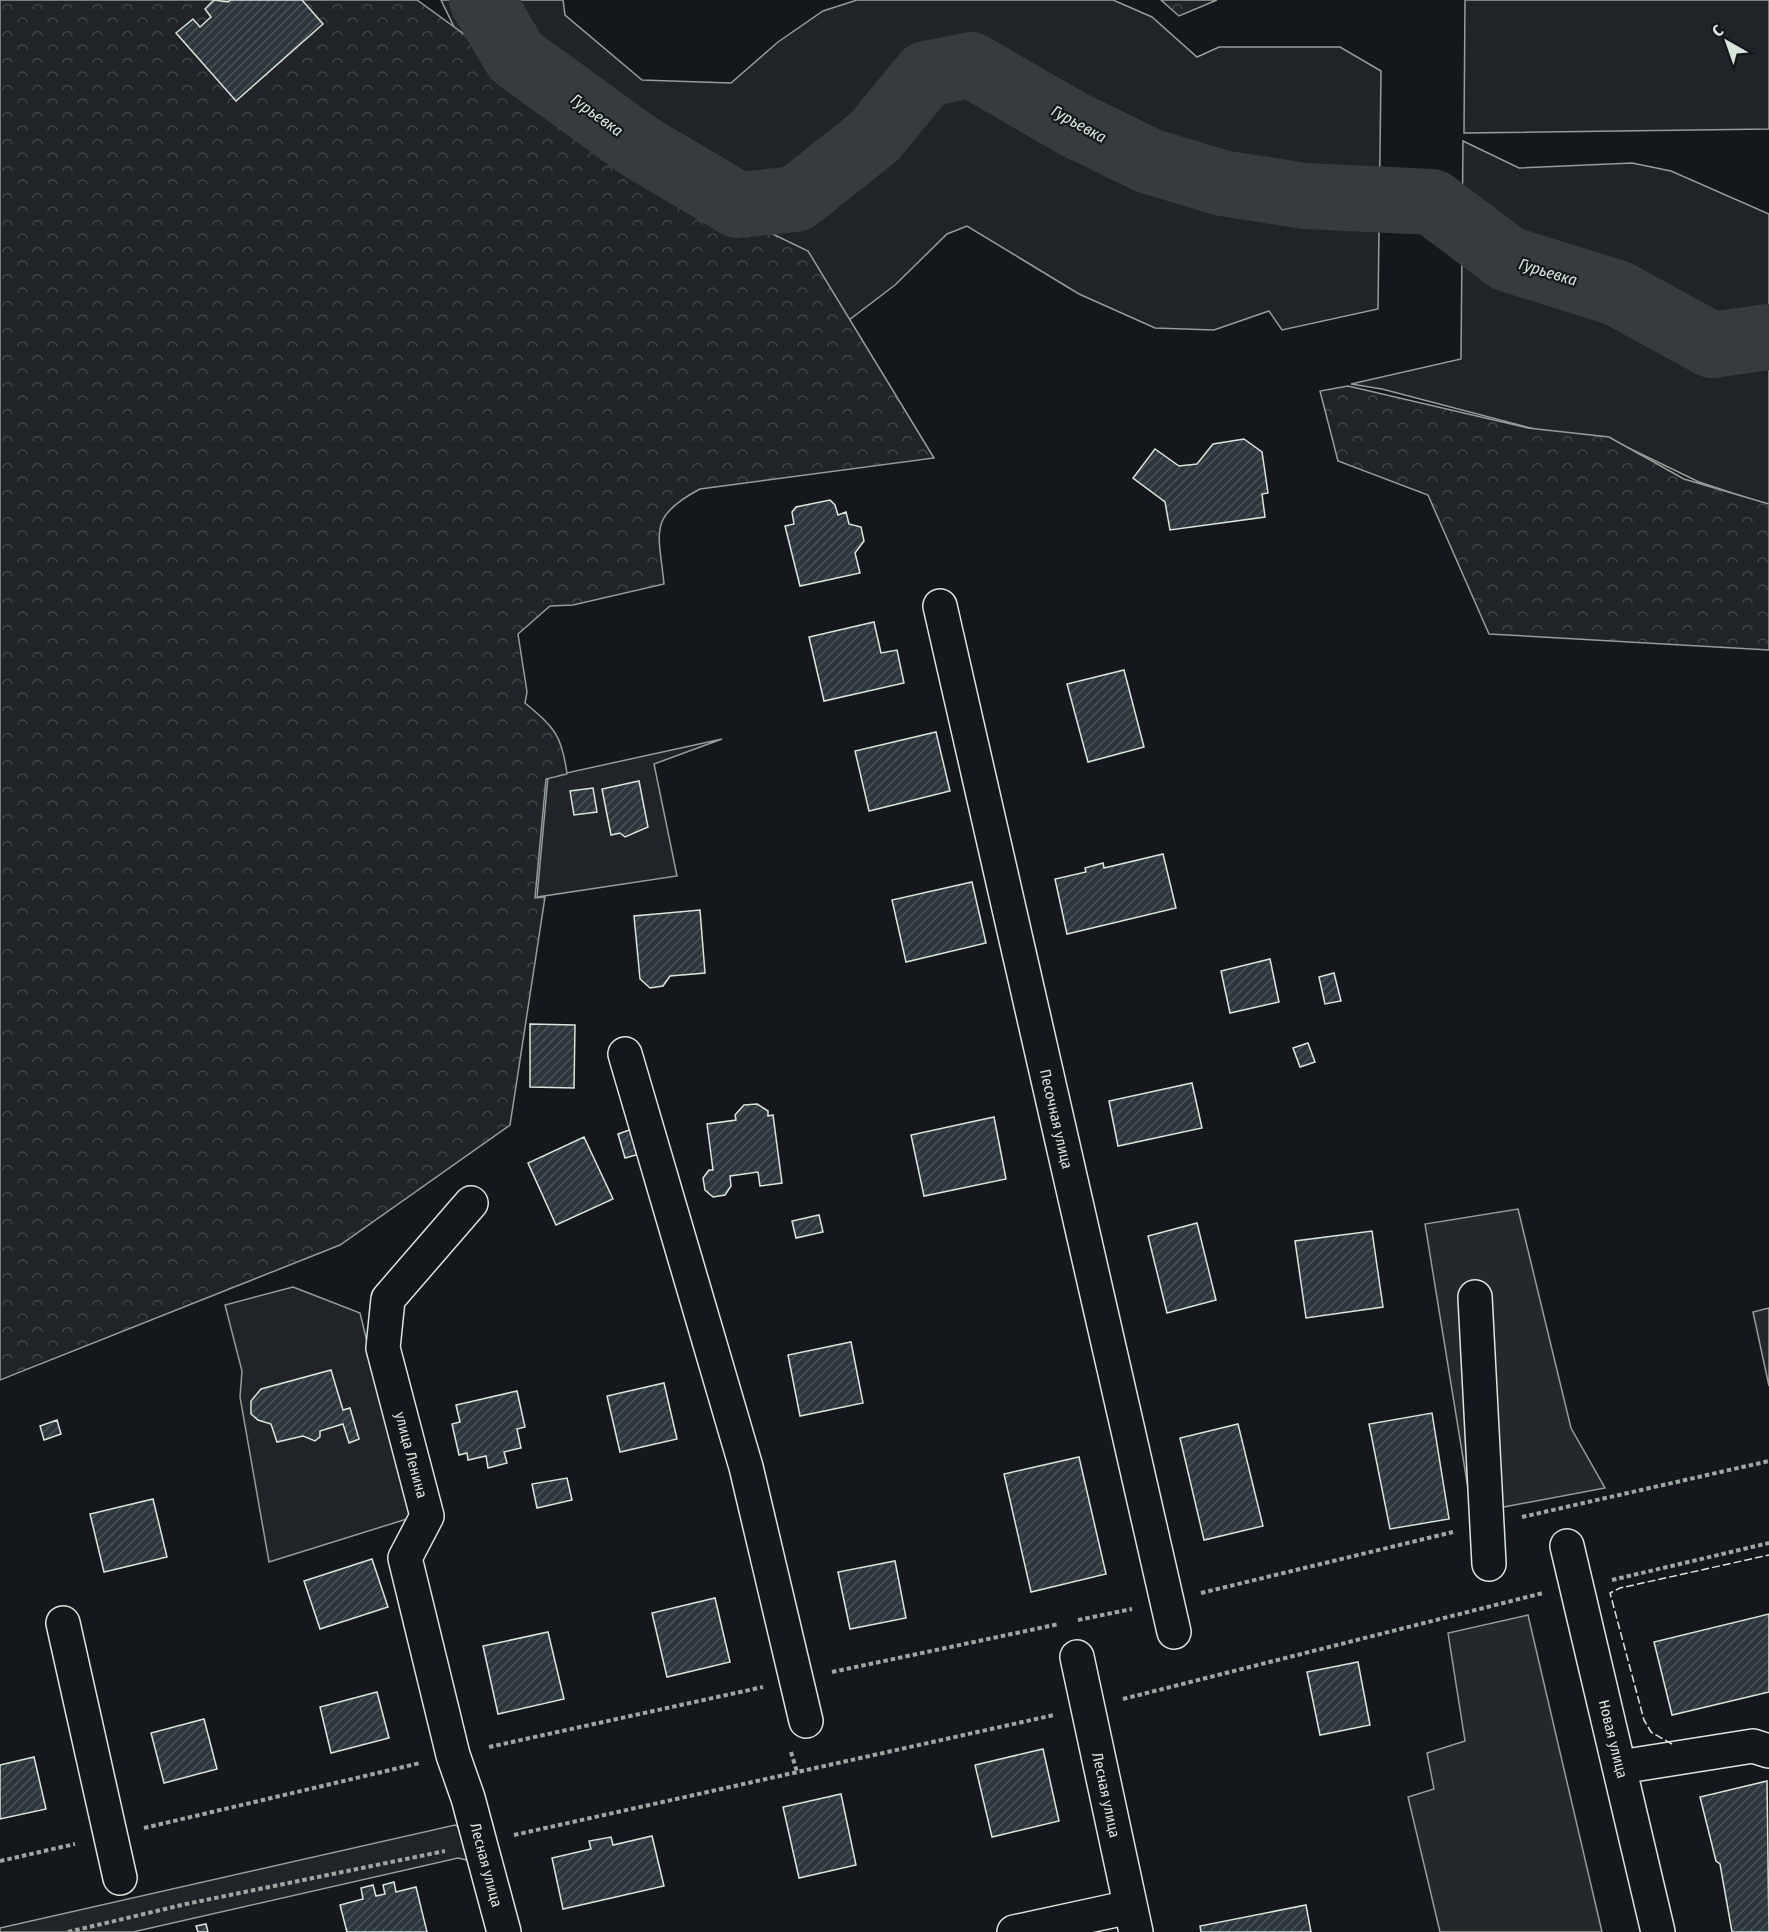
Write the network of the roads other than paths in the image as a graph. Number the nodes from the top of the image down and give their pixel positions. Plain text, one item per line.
1 (940, 606) dead end
2 (625, 1054) dead end
3 (471, 1203) dead end
4 (1475, 1297) dead end
5 (1567, 1546) dead end
6 (1489, 1564) dead end
7 (1170, 1617) road end
8 (63, 1623) dead end
9 (1077, 1657) dead end
10 (806, 1721) dead end
11 (1769, 1751) edge
12 (1620, 1767) junction
13 (468, 1797) joint
14 (120, 1878) dead end
15 (1133, 1919) edge
16 (504, 1932) edge
17 (1014, 1932) edge
18 (1658, 1932) edge

1 - 7 street, Песочная улица
2 - 10 street
3 - 13 street, улица Ленина
4 - 6 street
5 - 12 street, Новая улица
8 - 14 street
9 - 15 street, Лесная улица
11 - 12 street
12 - 18 street, Новая улица
13 - 16 street, Лесная улица
15 - 17 street

